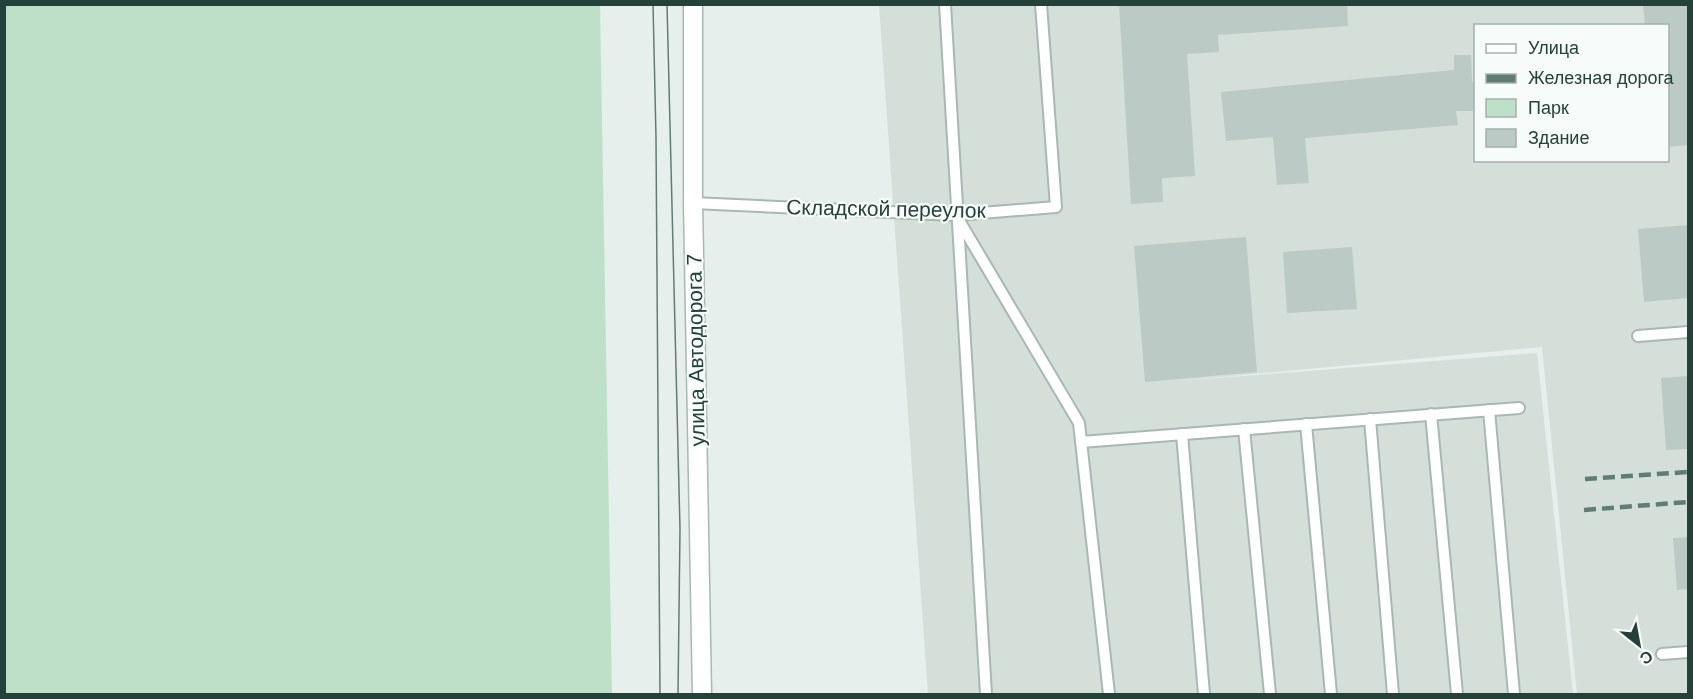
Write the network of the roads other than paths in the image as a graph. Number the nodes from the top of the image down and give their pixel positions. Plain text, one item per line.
1 (693, 4) edge
2 (945, 4) edge
3 (1041, 4) edge
4 (693, 203) junction
5 (956, 215) junction
6 (1689, 332) edge
7 (1638, 336) dead end
8 (1519, 408) dead end
9 (1489, 410) junction
10 (1431, 414) junction
11 (1370, 419) junction
12 (1306, 424) junction
13 (1244, 429) junction
14 (1182, 434) junction
15 (1081, 442) junction
16 (1689, 652) edge
17 (1662, 654) dead end
18 (702, 694) edge
19 (986, 694) edge
20 (1109, 694) edge
21 (1204, 694) edge
22 (1270, 694) edge
23 (1331, 694) edge
24 (1393, 694) edge
25 (1457, 694) edge
26 (1514, 694) edge

1 - 4 street, улица Автодорога 7
2 - 5 lane
3 - 5 lane, Складской переулок
4 - 5 lane, Складской переулок
4 - 18 street, улица Автодорога 7
5 - 15 lane
5 - 19 lane
6 - 7 lane
8 - 9 lane
9 - 10 lane
9 - 26 lane
10 - 11 lane
10 - 25 lane
11 - 12 lane
11 - 24 lane
12 - 13 lane
12 - 23 lane
13 - 14 lane
13 - 22 lane
14 - 15 lane
14 - 21 lane
15 - 20 lane
16 - 17 lane

